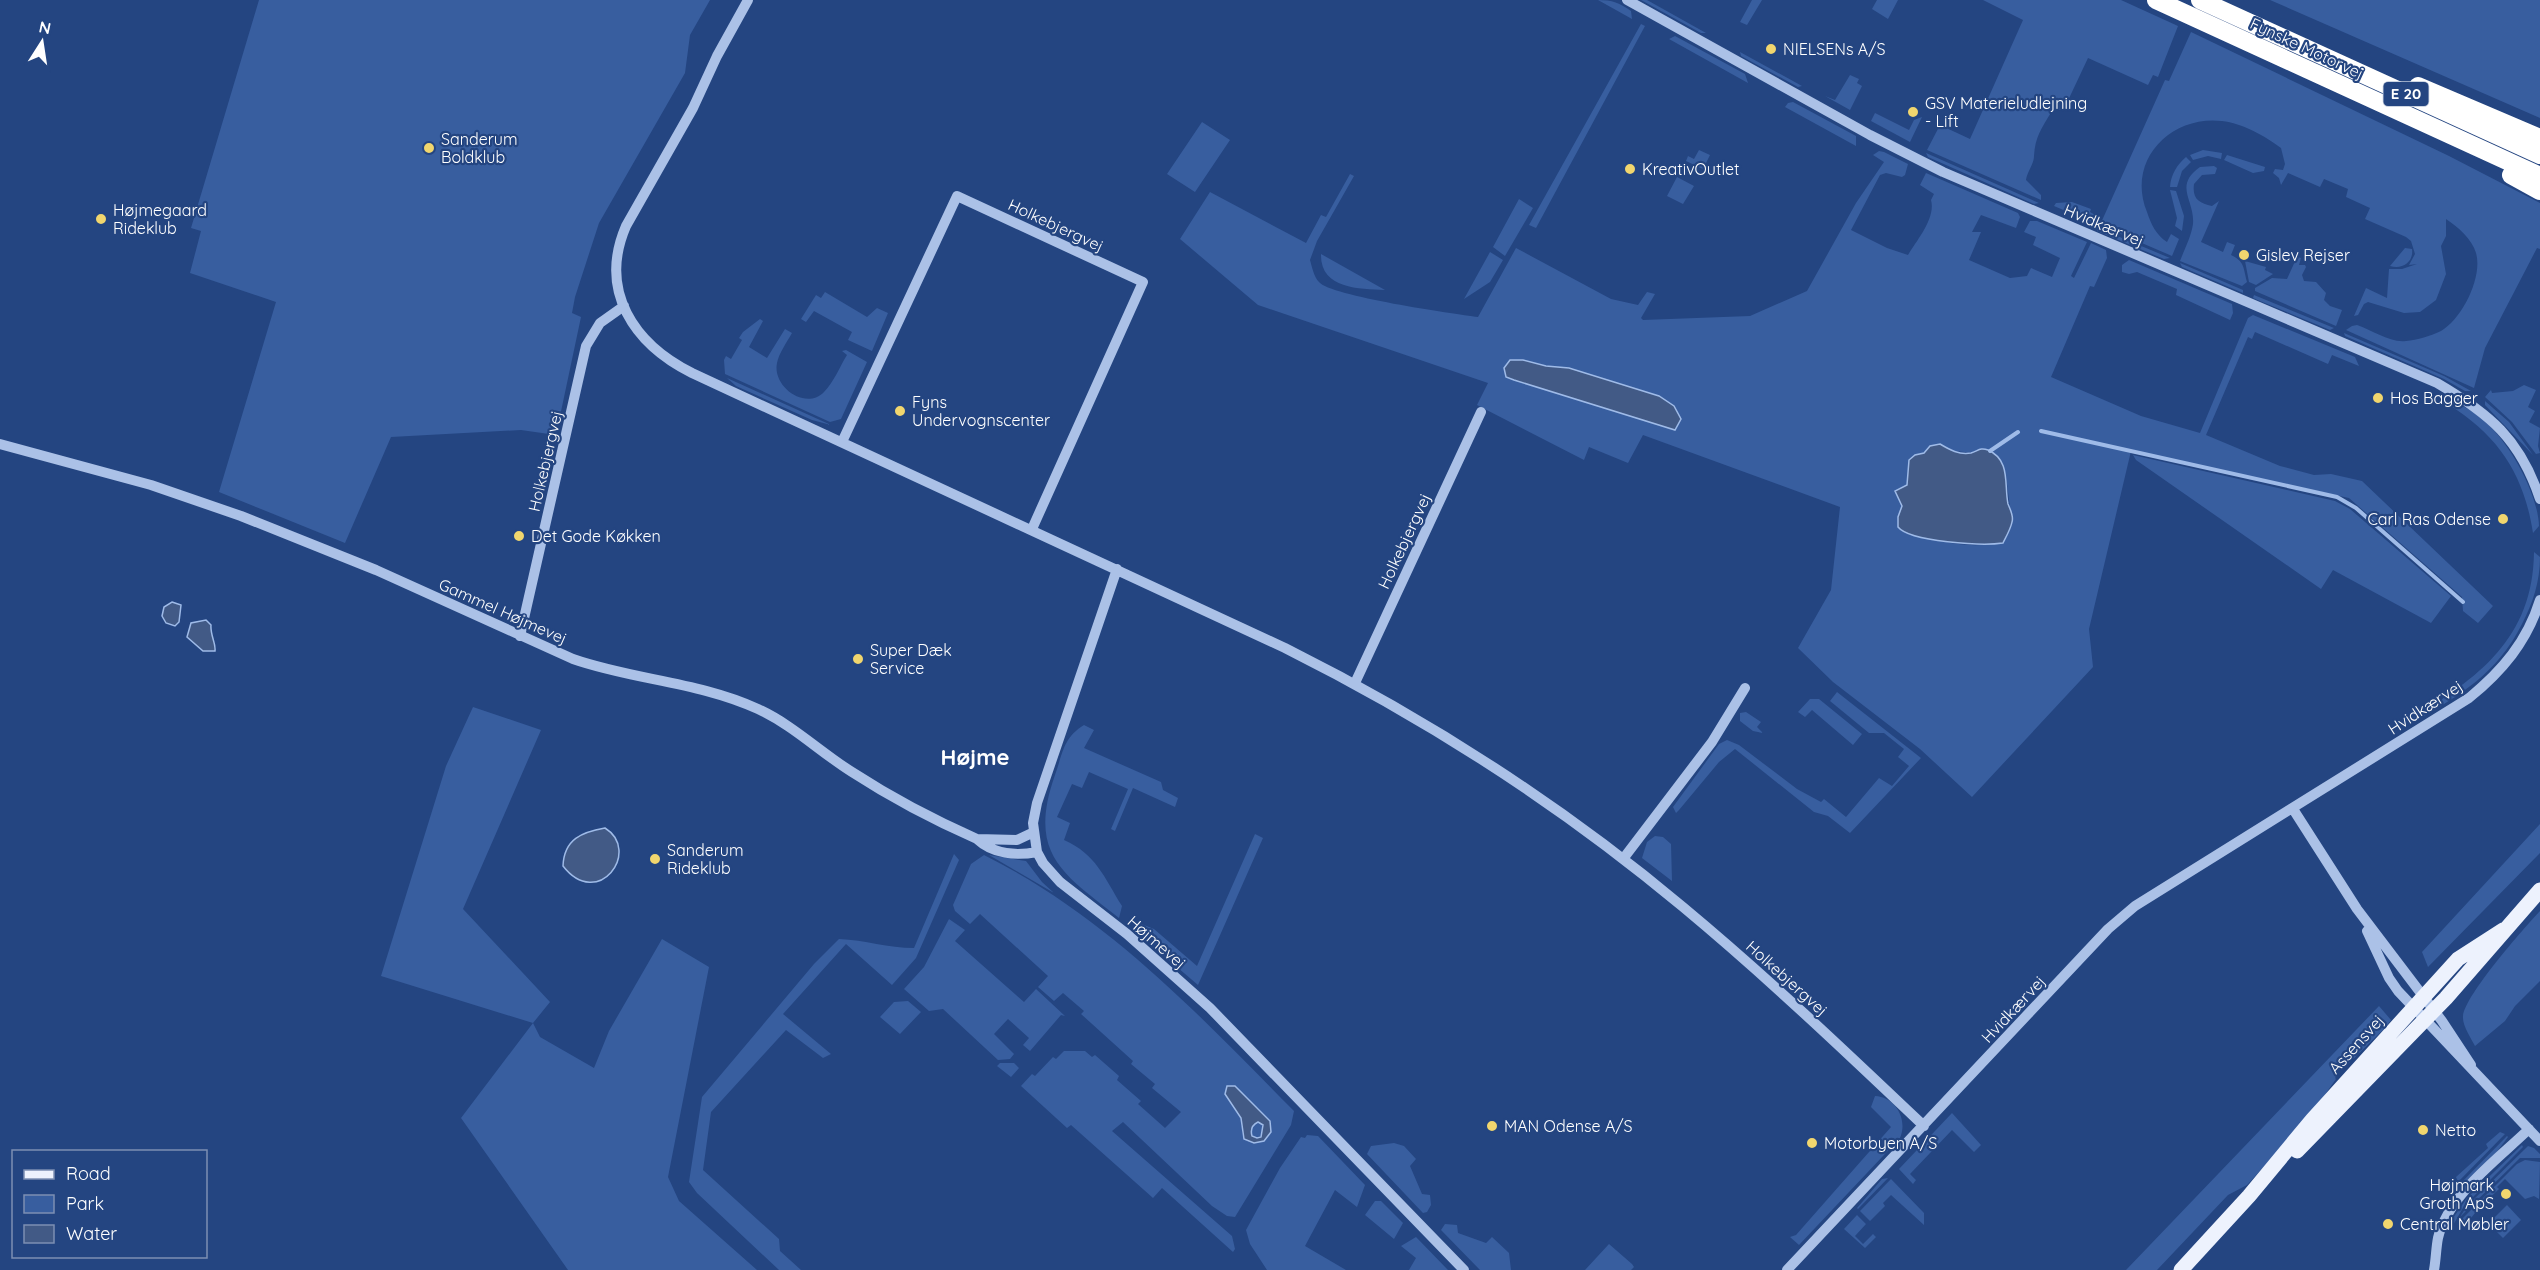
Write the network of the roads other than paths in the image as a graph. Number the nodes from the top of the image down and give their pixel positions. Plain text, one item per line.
1 (748, 0) edge
2 (1627, 0) edge
3 (2156, 0) edge
4 (2200, 0) edge
5 (2271, 32) junction
6 (2392, 108) junction
7 (2540, 138) edge
8 (2540, 155) edge
9 (2540, 176) edge
10 (2540, 190) edge
11 (624, 306) junction
12 (1482, 412) dead end
13 (842, 442) junction
14 (0, 444) edge
15 (2540, 499) edge
16 (1032, 529) junction
17 (1117, 569) junction
18 (2540, 600) edge
19 (520, 636) junction
20 (1355, 683) junction
21 (1745, 688) dead end
22 (2293, 809) junction
23 (1034, 832) junction
24 (977, 839) junction
25 (1037, 852) junction
26 (1623, 859) junction
27 (2540, 890) edge
28 (2356, 909) junction
29 (2503, 930) junction
30 (2418, 1002) junction
31 (2429, 1015) junction
32 (1924, 1126) junction
33 (2529, 1129) junction
34 (2540, 1141) edge
35 (2249, 1196) junction
36 (1464, 1270) edge
37 (1787, 1270) edge
38 (2181, 1270) edge
39 (2434, 1270) edge

1 - 11 street, Holkebjergvej
2 - 15 street, Hvidkærvej
3 - 6 highway, Fynske Motorvej / E 20
4 - 5 highway, Fynske Motorvej / E 20
5 - 7 highway
5 - 8 highway, Fynske Motorvej / E 20
6 - 9 highway, Fynske Motorvej / E 20
6 - 10 highway
11 - 13 street, Holkebjergvej
11 - 19 street, Holkebjergvej
12 - 20 street, Holkebjergvej
13 - 16 street, Holkebjergvej
13 - 16 street, Holkebjergvej
14 - 19 street, Gammel Højmevej
16 - 17 street, Holkebjergvej
17 - 20 street, Holkebjergvej
17 - 23 street, Højmevej
18 - 22 street, Hvidkærvej
19 - 24 street, Gammel Højmevej
20 - 26 street, Holkebjergvej
21 - 26 street
22 - 28 street
22 - 32 street, Hvidkærvej
23 - 24 street, Gammel Højmevej
23 - 25 street, Højmevej
24 - 25 street, Gammel Højmevej
25 - 36 street, Højmevej
26 - 32 street, Holkebjergvej
27 - 29 main road, Assensvej
28 - 30 street
28 - 30 street
29 - 30 main road, Assensvej
29 - 31 main road, Assensvej
30 - 31 street
30 - 35 main road, Assensvej
31 - 33 street
31 - 35 main road, Assensvej
32 - 37 street, Hvidkærvej
33 - 34 street
33 - 39 street
35 - 38 main road, Assensvej

